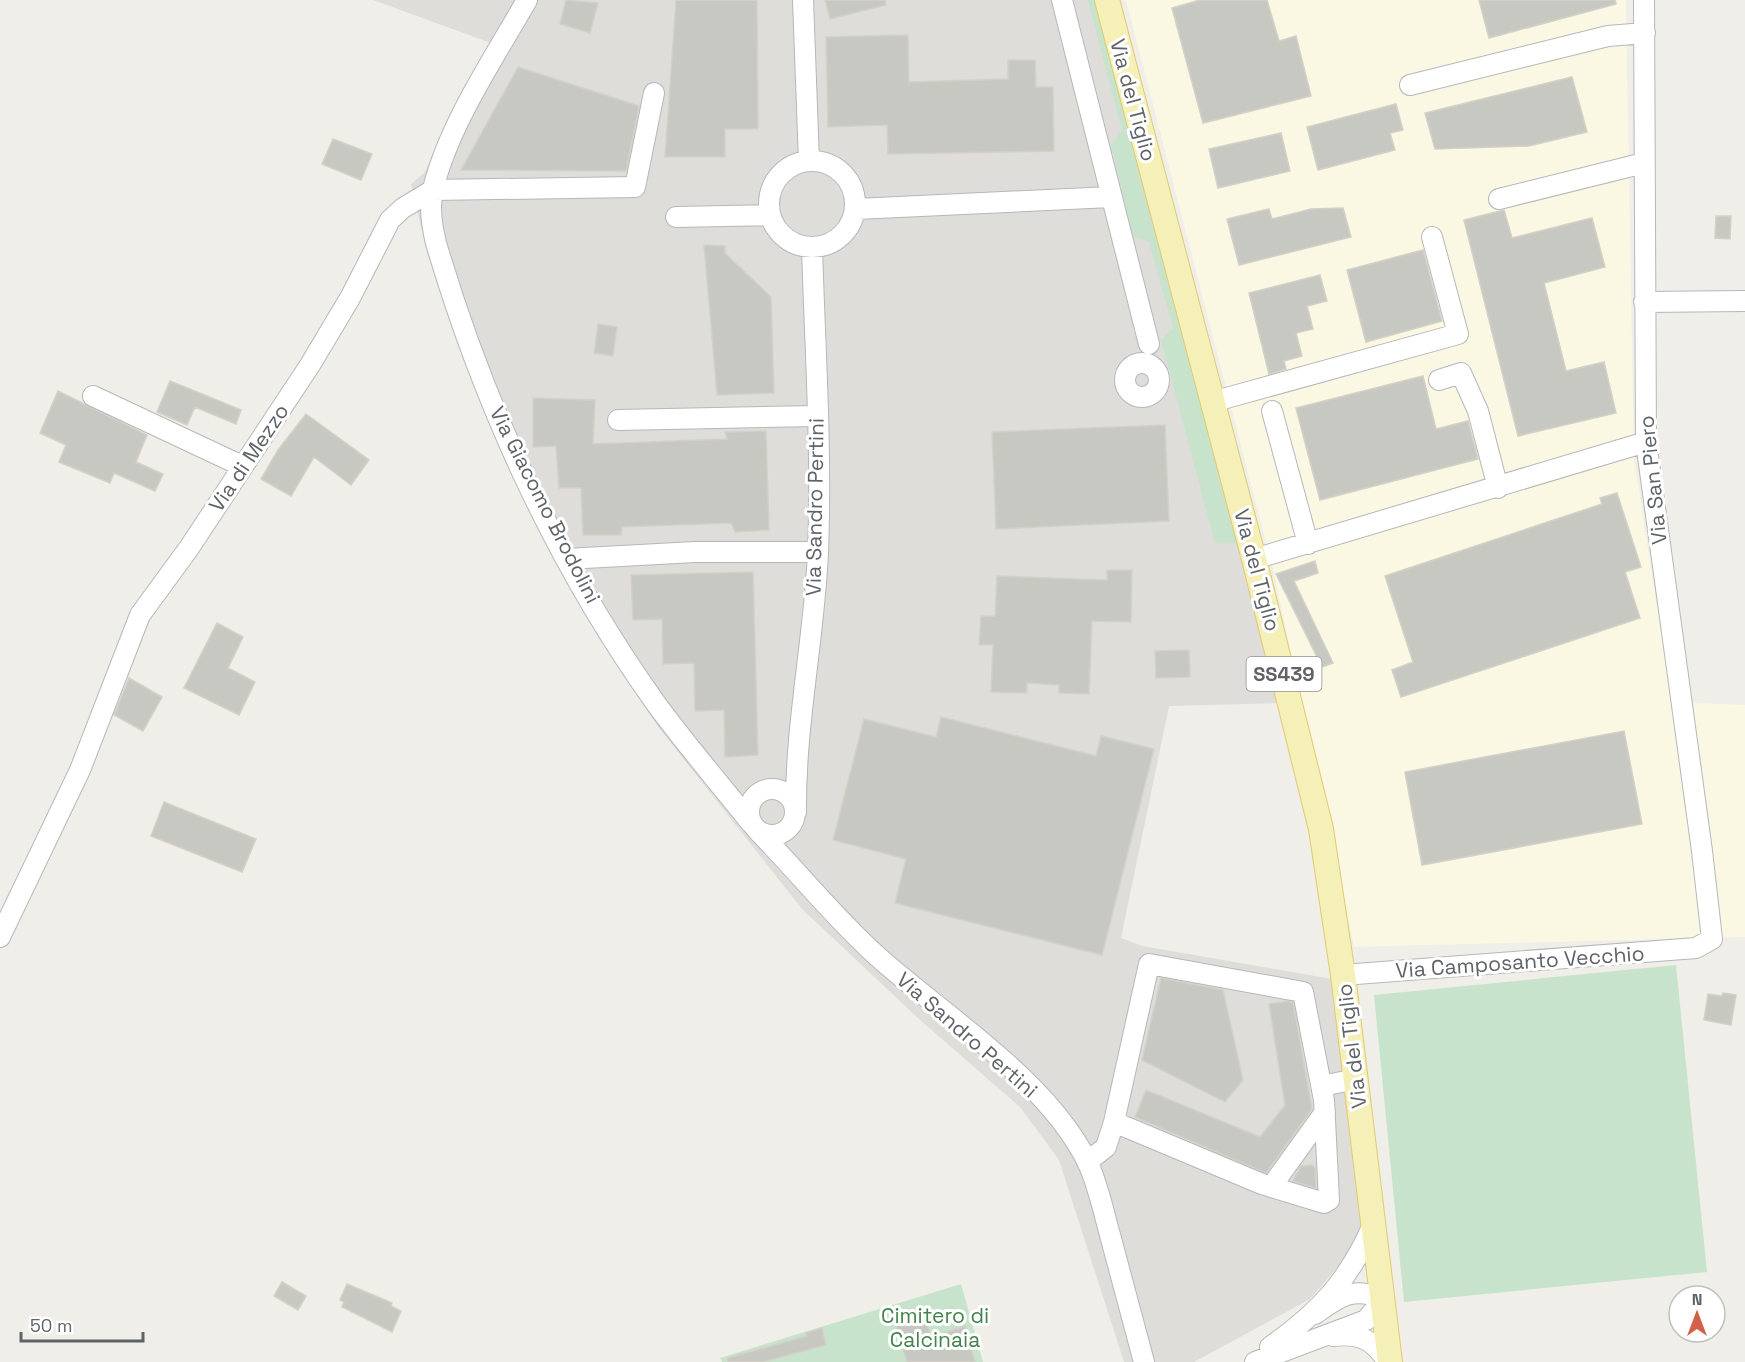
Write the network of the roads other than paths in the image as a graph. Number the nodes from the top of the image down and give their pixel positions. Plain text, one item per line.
1 (527, 0) edge
2 (803, 0) edge
3 (1062, 0) edge
4 (1107, 0) edge
5 (1644, 0) edge
6 (1645, 33) junction
7 (1410, 85) dead end
8 (654, 93) dead end
9 (809, 161) junction
10 (1644, 163) junction
11 (433, 190) junction
12 (1111, 197) junction
13 (1499, 199) dead end
14 (856, 209) junction
15 (770, 215) junction
16 (676, 217) dead end
17 (1432, 237) dead end
18 (812, 247) junction
19 (1745, 301) edge
20 (1644, 302) junction
21 (1149, 344) junction
22 (1137, 364) junction
23 (1158, 374) junction
24 (1439, 380) dead end
25 (93, 396) dead end
26 (1212, 402) junction
27 (1272, 411) dead end
28 (817, 416) junction
29 (618, 420) dead end
30 (1646, 442) junction
31 (242, 466) junction
32 (1498, 488) junction
33 (1308, 544) junction
34 (818, 552) junction
35 (1254, 559) junction
36 (566, 560) junction
37 (796, 765) junction
38 (725, 790) junction
39 (763, 791) junction
40 (794, 818) junction
41 (755, 827) junction
42 (795, 869) junction
43 (0, 937) edge
44 (1696, 948) joint
45 (1343, 975) junction
46 (1356, 1079) junction
47 (1322, 1086) junction
48 (1325, 1112) junction
49 (1114, 1122) junction
50 (1087, 1162) junction
51 (1271, 1187) junction
52 (1373, 1225) junction
53 (1384, 1299) junction
54 (1315, 1314) junction
55 (1316, 1337) junction
56 (1144, 1362) edge
57 (1248, 1362) edge
58 (1255, 1362) edge
59 (1389, 1362) edge

1 - 11 street
2 - 9 street
3 - 12 street
4 - 26 main road, Via del Tiglio / SS439
5 - 6 street, Via San Piero
6 - 7 street
6 - 10 street, Via San Piero
8 - 11 street
9 - 14 street
9 - 15 street
10 - 13 street
10 - 20 street, Via San Piero
11 - 31 street, Via di Mezzo
11 - 36 street, Via Giacomo Brodolini
12 - 14 street
12 - 21 street
14 - 18 street
15 - 16 street
15 - 18 street
17 - 26 street
18 - 28 street, Via Sandro Pertini
19 - 20 street
20 - 30 street, Via San Piero
21 - 22 street
21 - 23 street
22 - 23 street
22 - 23 street
24 - 32 street
25 - 31 street
26 - 35 main road, Via del Tiglio / SS439
27 - 33 street
28 - 29 street
28 - 34 street, Via Sandro Pertini
30 - 32 street
30 - 44 street, Via San Piero
31 - 43 street, Via di Mezzo
32 - 33 street
33 - 35 street
34 - 36 street
34 - 37 street, Via Sandro Pertini
35 - 45 main road, Via del Tiglio / SS439
36 - 38 street, Via Giacomo Brodolini
37 - 39 street
37 - 40 street, Via Sandro Pertini
38 - 39 street
38 - 41 street, Via Giacomo Brodolini
39 - 40 street
39 - 41 street
40 - 41 street
40 - 42 street, Via Sandro Pertini
41 - 42 street, Via Sandro Pertini
42 - 50 street, Via Sandro Pertini
44 - 45 street, Via Camposanto Vecchio
45 - 46 main road, Via del Tiglio / SS439
46 - 47 street
46 - 52 main road, Via del Tiglio / SS439
47 - 48 street
47 - 49 street
48 - 51 street
48 - 51 street
49 - 50 street
49 - 51 street
50 - 56 street, Via Sandro Pertini
52 - 53 main road, Via del Tiglio / SS439
52 - 54 street
53 - 54 street
53 - 55 street
53 - 59 main road, Via del Tiglio / SS439
54 - 57 street
55 - 58 street
55 - 59 street

